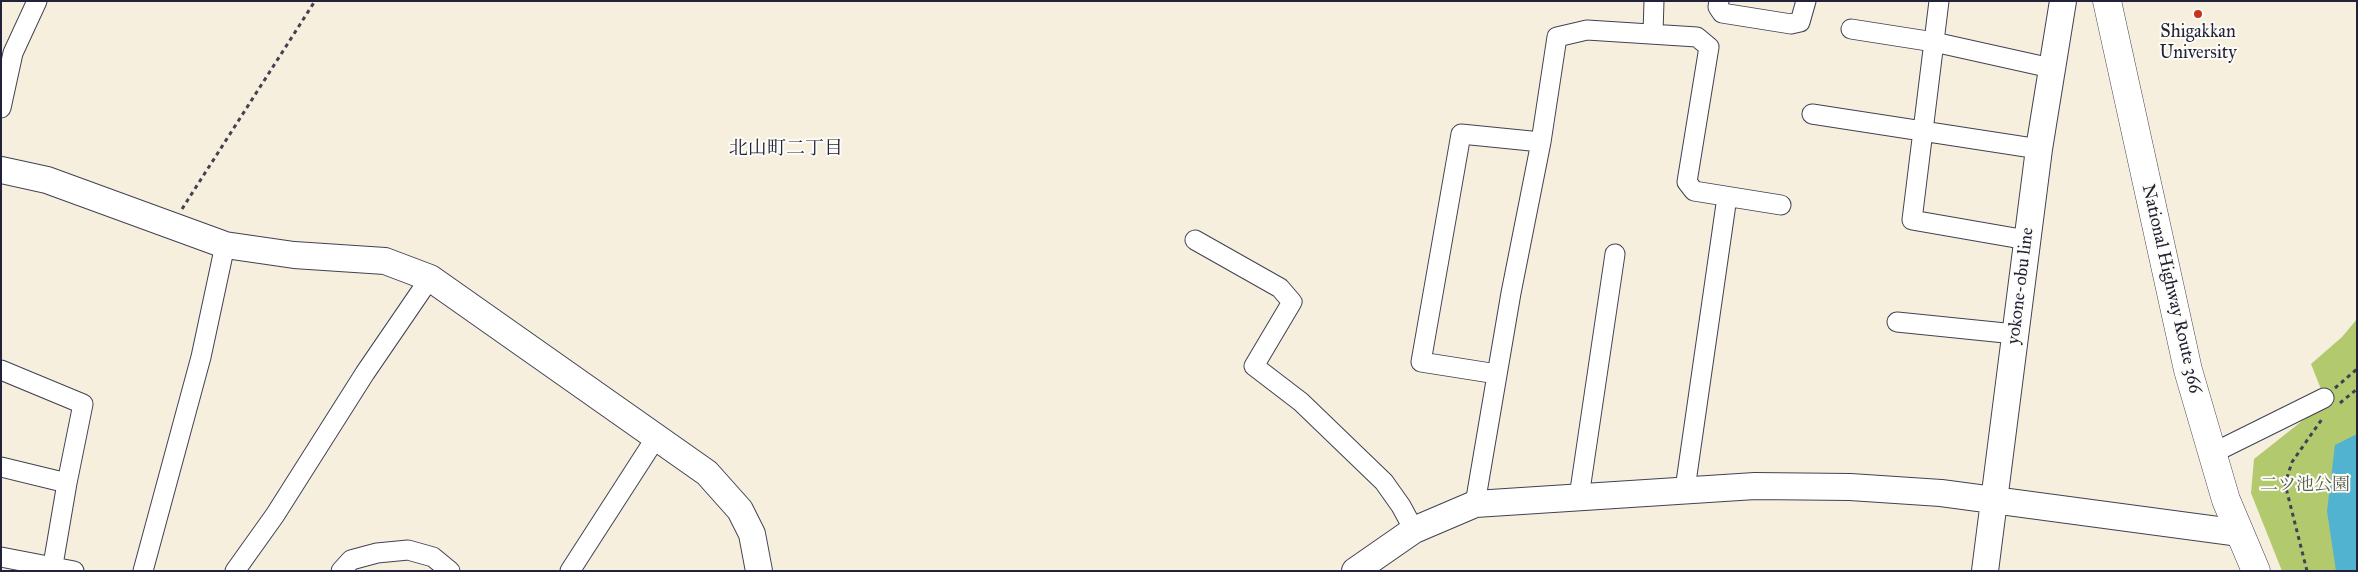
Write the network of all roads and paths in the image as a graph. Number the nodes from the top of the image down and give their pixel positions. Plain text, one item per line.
1 (37, 1) edge
2 (315, 1) edge
3 (1654, 1) edge
4 (1719, 1) edge
5 (1806, 1) edge
6 (1939, 1) edge
7 (2063, 1) edge
8 (2107, 1) edge
9 (1851, 29) dead end
10 (1653, 33) junction
11 (1934, 42) junction
12 (2051, 68) junction
13 (1, 108) edge
14 (1812, 114) dead end
15 (1922, 130) junction
16 (1541, 142) junction
17 (2039, 149) junction
18 (1, 170) edge
19 (1727, 196) junction
20 (1781, 205) dead end
21 (171, 226) junction
22 (1195, 240) dead end
23 (2027, 240) junction
24 (225, 245) junction
25 (1614, 254) dead end
26 (430, 278) junction
27 (1897, 322) dead end
28 (2015, 334) junction
29 (2357, 369) edge
30 (1, 370) edge
31 (1497, 374) junction
32 (2357, 389) edge
33 (2329, 406) junction
34 (657, 436) junction
35 (2213, 453) junction
36 (1, 467) edge
37 (67, 483) junction
38 (1685, 489) junction
39 (1579, 497) junction
40 (1994, 500) junction
41 (1475, 504) junction
42 (1414, 530) junction
43 (2240, 533) junction
44 (1, 557) edge
45 (53, 565) junction
46 (74, 571) edge
47 (143, 571) edge
48 (236, 571) edge
49 (341, 571) edge
50 (450, 571) edge
51 (570, 571) edge
52 (758, 571) edge
53 (1355, 571) edge
54 (1985, 571) edge
55 (2256, 571) edge
56 (2307, 571) edge

1 - 13 street
2 - 21 path
3 - 10 street
4 - 5 street
6 - 11 street
7 - 12 street, yokone-obu line
8 - 35 highway, National Highway Route 366
9 - 11 street
10 - 16 street
10 - 19 street
11 - 12 street
11 - 15 street
12 - 17 street, yokone-obu line
14 - 15 street
15 - 17 street
15 - 23 street
16 - 31 street
16 - 31 street
17 - 23 street, yokone-obu line
18 - 21 street
19 - 20 street
19 - 38 street
21 - 24 street
22 - 42 street
23 - 28 street, yokone-obu line
24 - 26 street
24 - 47 street
25 - 39 street
26 - 34 street
26 - 48 street
27 - 28 street
28 - 40 street, yokone-obu line
29 - 33 path
30 - 37 street
31 - 41 street
32 - 33 path
33 - 35 street
33 - 56 path
34 - 51 street
34 - 52 street
35 - 43 highway, National Highway Route 366
36 - 37 street
37 - 45 street
38 - 39 street
38 - 40 street
39 - 41 street
40 - 43 street
40 - 54 street, yokone-obu line
41 - 42 street
42 - 53 street
43 - 55 highway, National Highway Route 366
44 - 45 street
45 - 46 street
49 - 50 street

